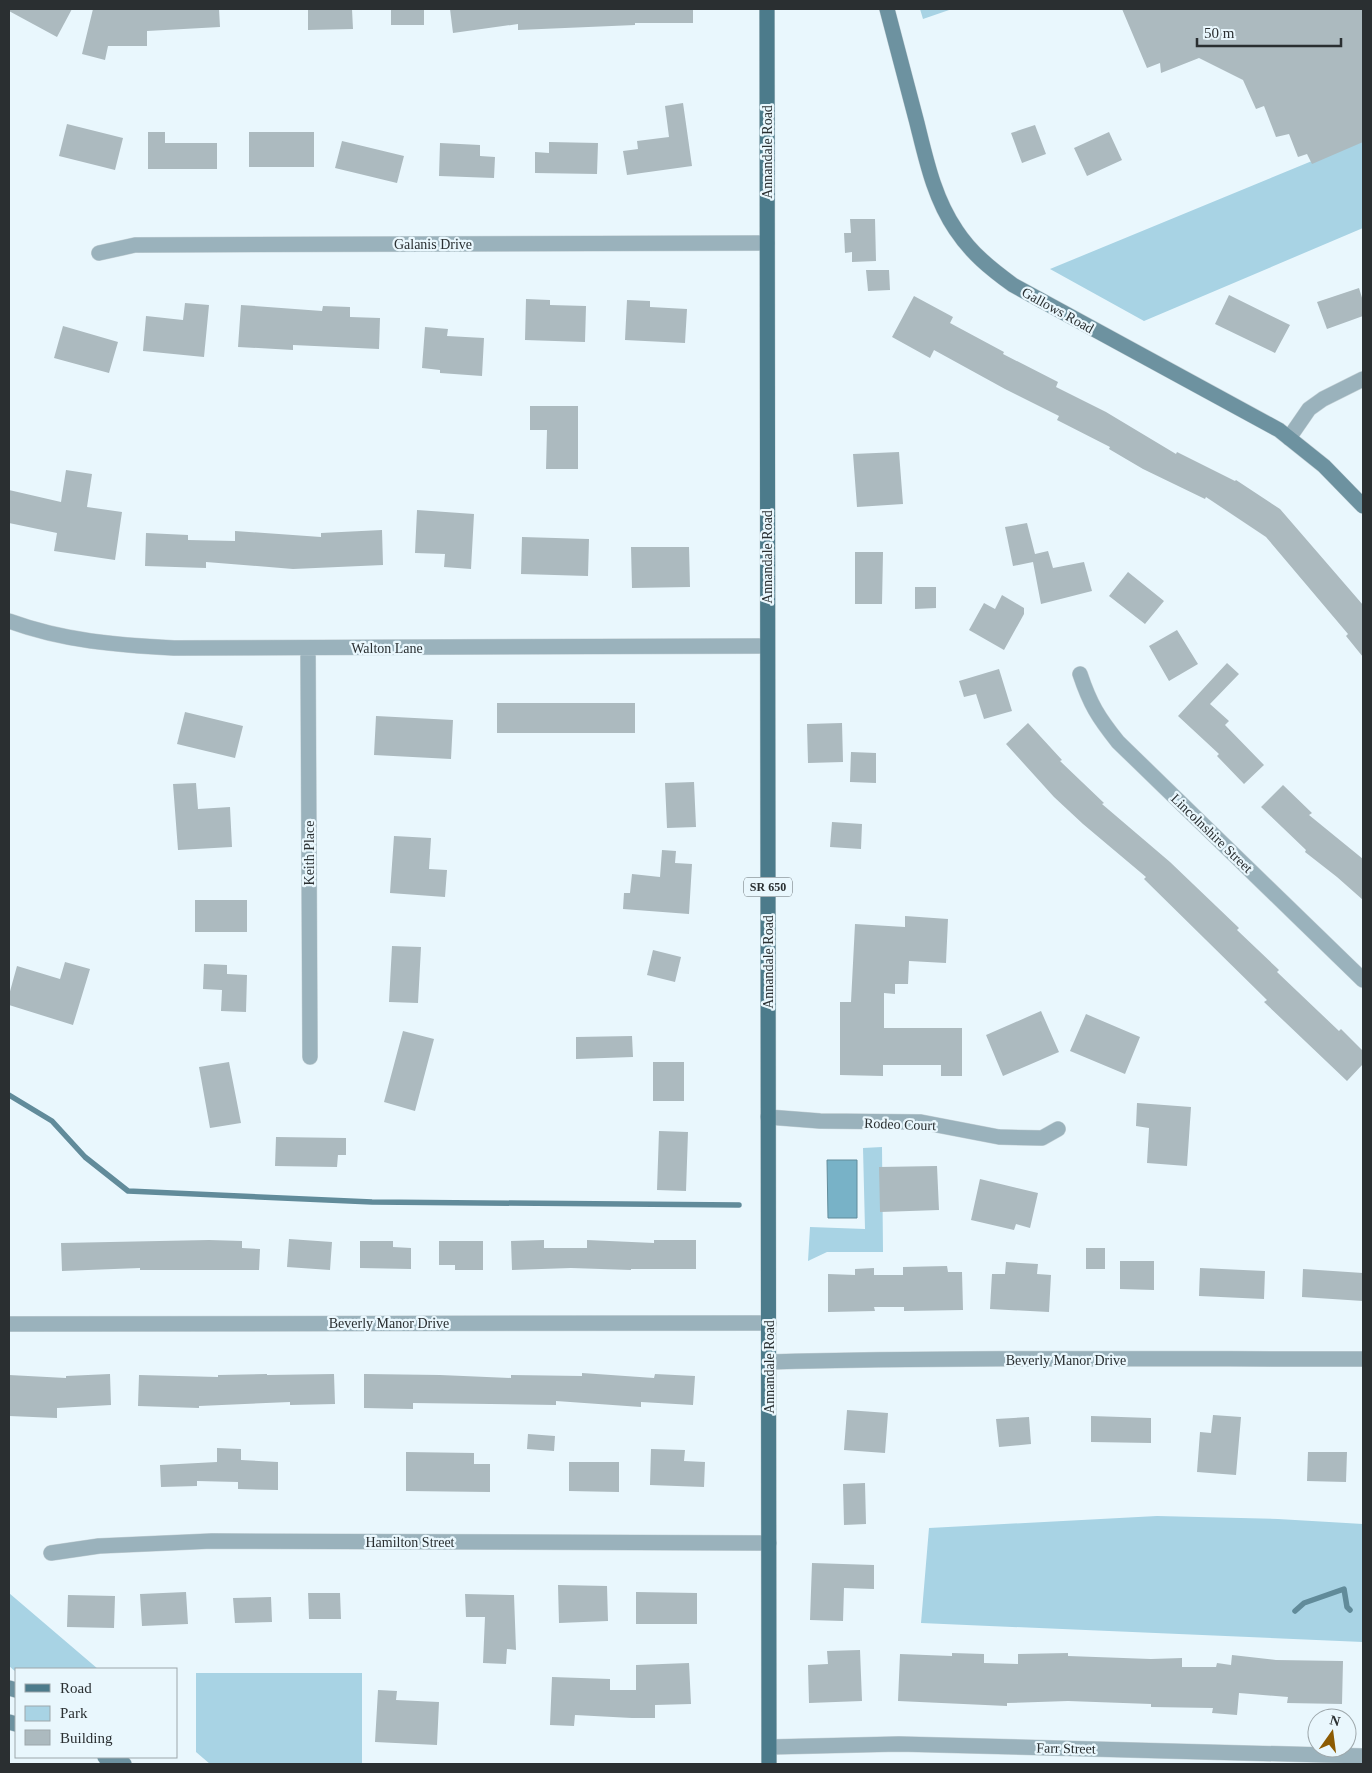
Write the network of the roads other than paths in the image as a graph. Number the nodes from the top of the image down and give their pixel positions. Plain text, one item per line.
1 (767, 9) edge
2 (887, 9) edge
3 (767, 243) junction
4 (99, 253) dead end
5 (1363, 379) edge
6 (1289, 438) junction
7 (1363, 506) edge
8 (9, 621) edge
9 (767, 646) junction
10 (308, 648) junction
11 (1080, 674) dead end
12 (1363, 980) edge
13 (310, 1057) dead end
14 (768, 1117) junction
15 (1058, 1129) dead end
16 (769, 1323) junction
17 (9, 1324) edge
18 (1363, 1359) edge
19 (769, 1362) junction
20 (769, 1543) junction
21 (51, 1553) dead end
22 (770, 1748) junction
23 (1363, 1756) edge
24 (108, 1758) edge
25 (124, 1764) edge
26 (769, 1764) edge

1 - 3 main road, Annandale Road / SR 650
2 - 6 main road, Gallows Road
3 - 4 street, Galanis Drive
3 - 9 main road, Annandale Road / SR 650
5 - 6 street
6 - 7 main road, Gallows Road
8 - 10 street, Walton Lane
9 - 10 street, Walton Lane
9 - 14 main road, Annandale Road / SR 650
10 - 13 street, Keith Place
11 - 12 street, Lincolnshire Street
14 - 15 street, Rodeo Court
14 - 16 main road, Annandale Road / SR 650
16 - 17 street, Beverly Manor Drive
16 - 19 main road, Annandale Road / SR 650
18 - 19 street, Beverly Manor Drive
19 - 20 main road, Annandale Road / SR 650
20 - 21 street, Hamilton Street
20 - 22 main road, Annandale Road / SR 650
22 - 23 street, Farr Street
22 - 26 main road, Annandale Road / SR 650
24 - 25 main road

